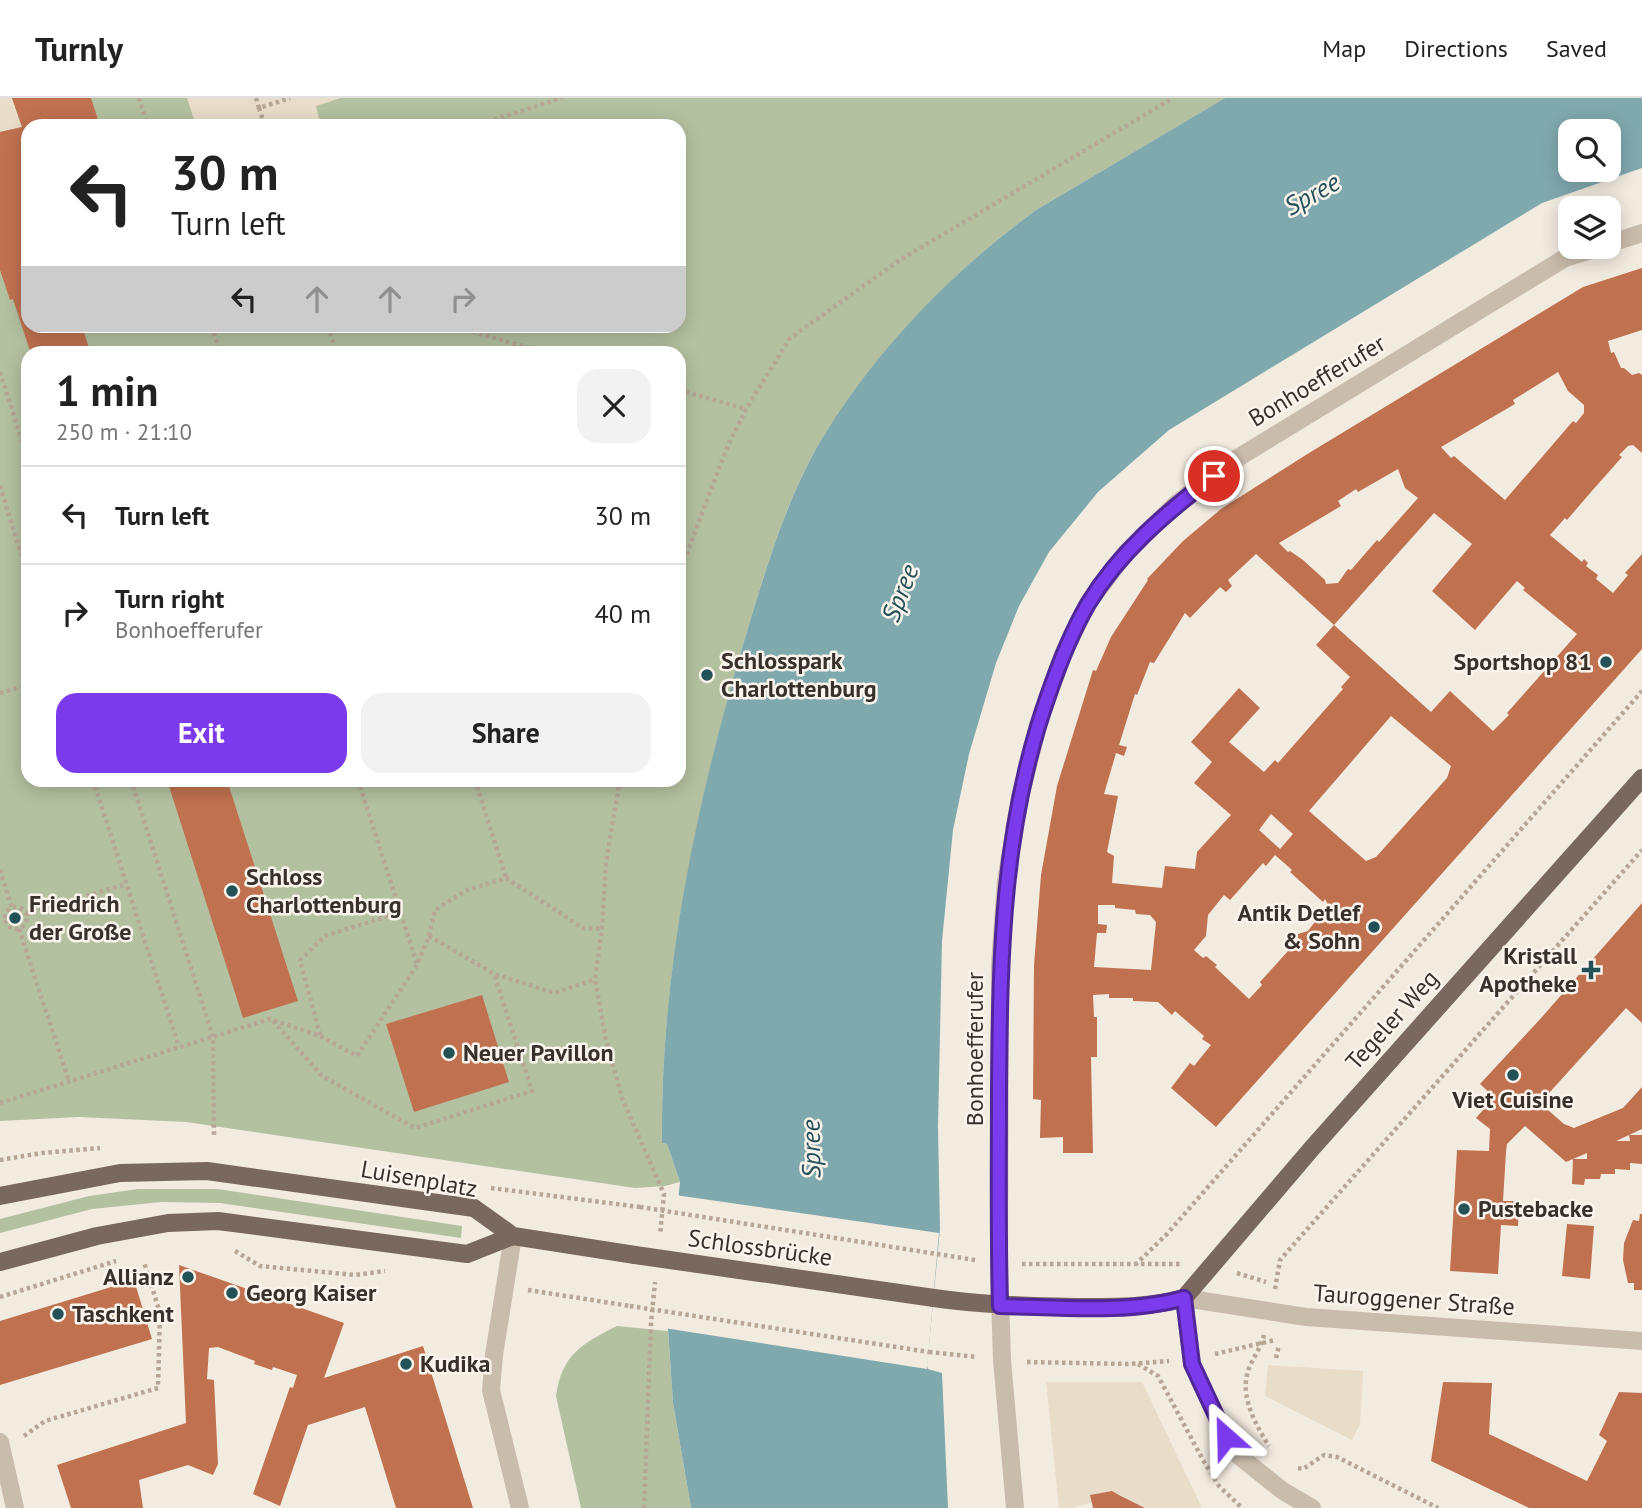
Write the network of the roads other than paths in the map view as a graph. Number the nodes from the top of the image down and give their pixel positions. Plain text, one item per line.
1 (1642, 233) edge
2 (1621, 240) edge
3 (1563, 259) edge
4 (1642, 778) edge
5 (0, 1196) edge
6 (513, 1236) junction
7 (0, 1262) edge
8 (1184, 1298) junction
9 (1000, 1306) junction
10 (1642, 1341) edge
11 (0, 1443) edge
12 (15, 1508) edge
13 (520, 1508) edge
14 (1015, 1508) edge
15 (1312, 1508) edge

1 - 2 street
3 - 9 street, Bonhoefferufer
4 - 8 main road, Tegeler Weg
5 - 6 main road, Luisenplatz
6 - 7 main road
6 - 9 main road, Schlossbrücke, bridge
6 - 13 street
8 - 9 main road, Schlossbrücke
8 - 10 street, Tauroggener Straße
8 - 15 street
9 - 14 street, Bonhoefferufer
11 - 12 street

